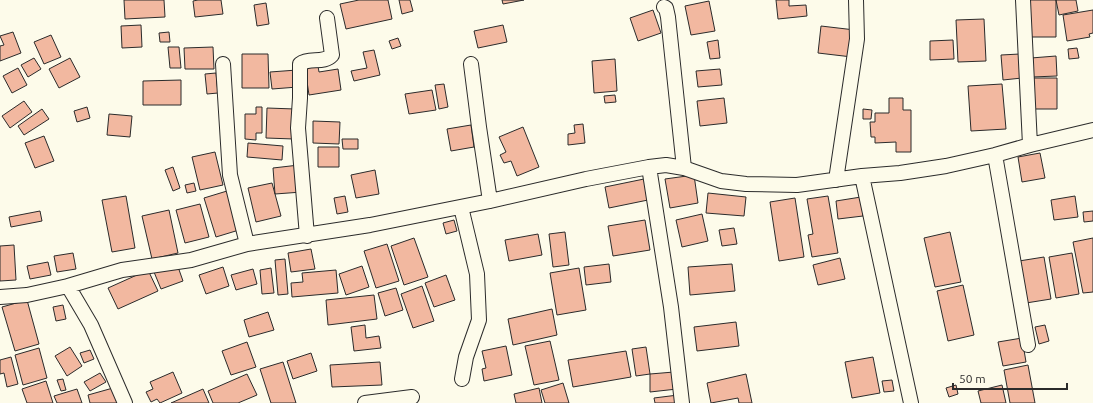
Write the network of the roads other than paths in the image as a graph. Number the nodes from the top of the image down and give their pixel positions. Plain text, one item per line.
1 (856, 0) edge
2 (1024, 0) edge
3 (664, 7) dead end
4 (327, 18) dead end
5 (223, 64) dead end
6 (471, 64) dead end
7 (1093, 130) edge
8 (1030, 145) junction
9 (995, 155) junction
10 (649, 167) junction
11 (684, 168) junction
12 (862, 176) junction
13 (836, 180) junction
14 (490, 201) junction
15 (461, 206) junction
16 (308, 236) junction
17 (247, 244) junction
18 (68, 286) junction
19 (0, 297) edge
20 (1028, 345) dead end
21 (462, 379) dead end
22 (412, 397) dead end
23 (124, 403) edge
24 (365, 403) edge
25 (682, 403) edge
26 (911, 403) edge

1 - 13 street
2 - 8 street
3 - 11 street
4 - 16 street
5 - 17 street
6 - 14 street
7 - 8 street
8 - 9 street
9 - 12 street
9 - 20 street
10 - 11 street
10 - 14 street
10 - 25 street
11 - 13 street
12 - 13 street
12 - 26 street
14 - 15 street
15 - 16 street
15 - 21 street
16 - 17 street
17 - 18 street
18 - 19 street
18 - 23 street
22 - 24 street

